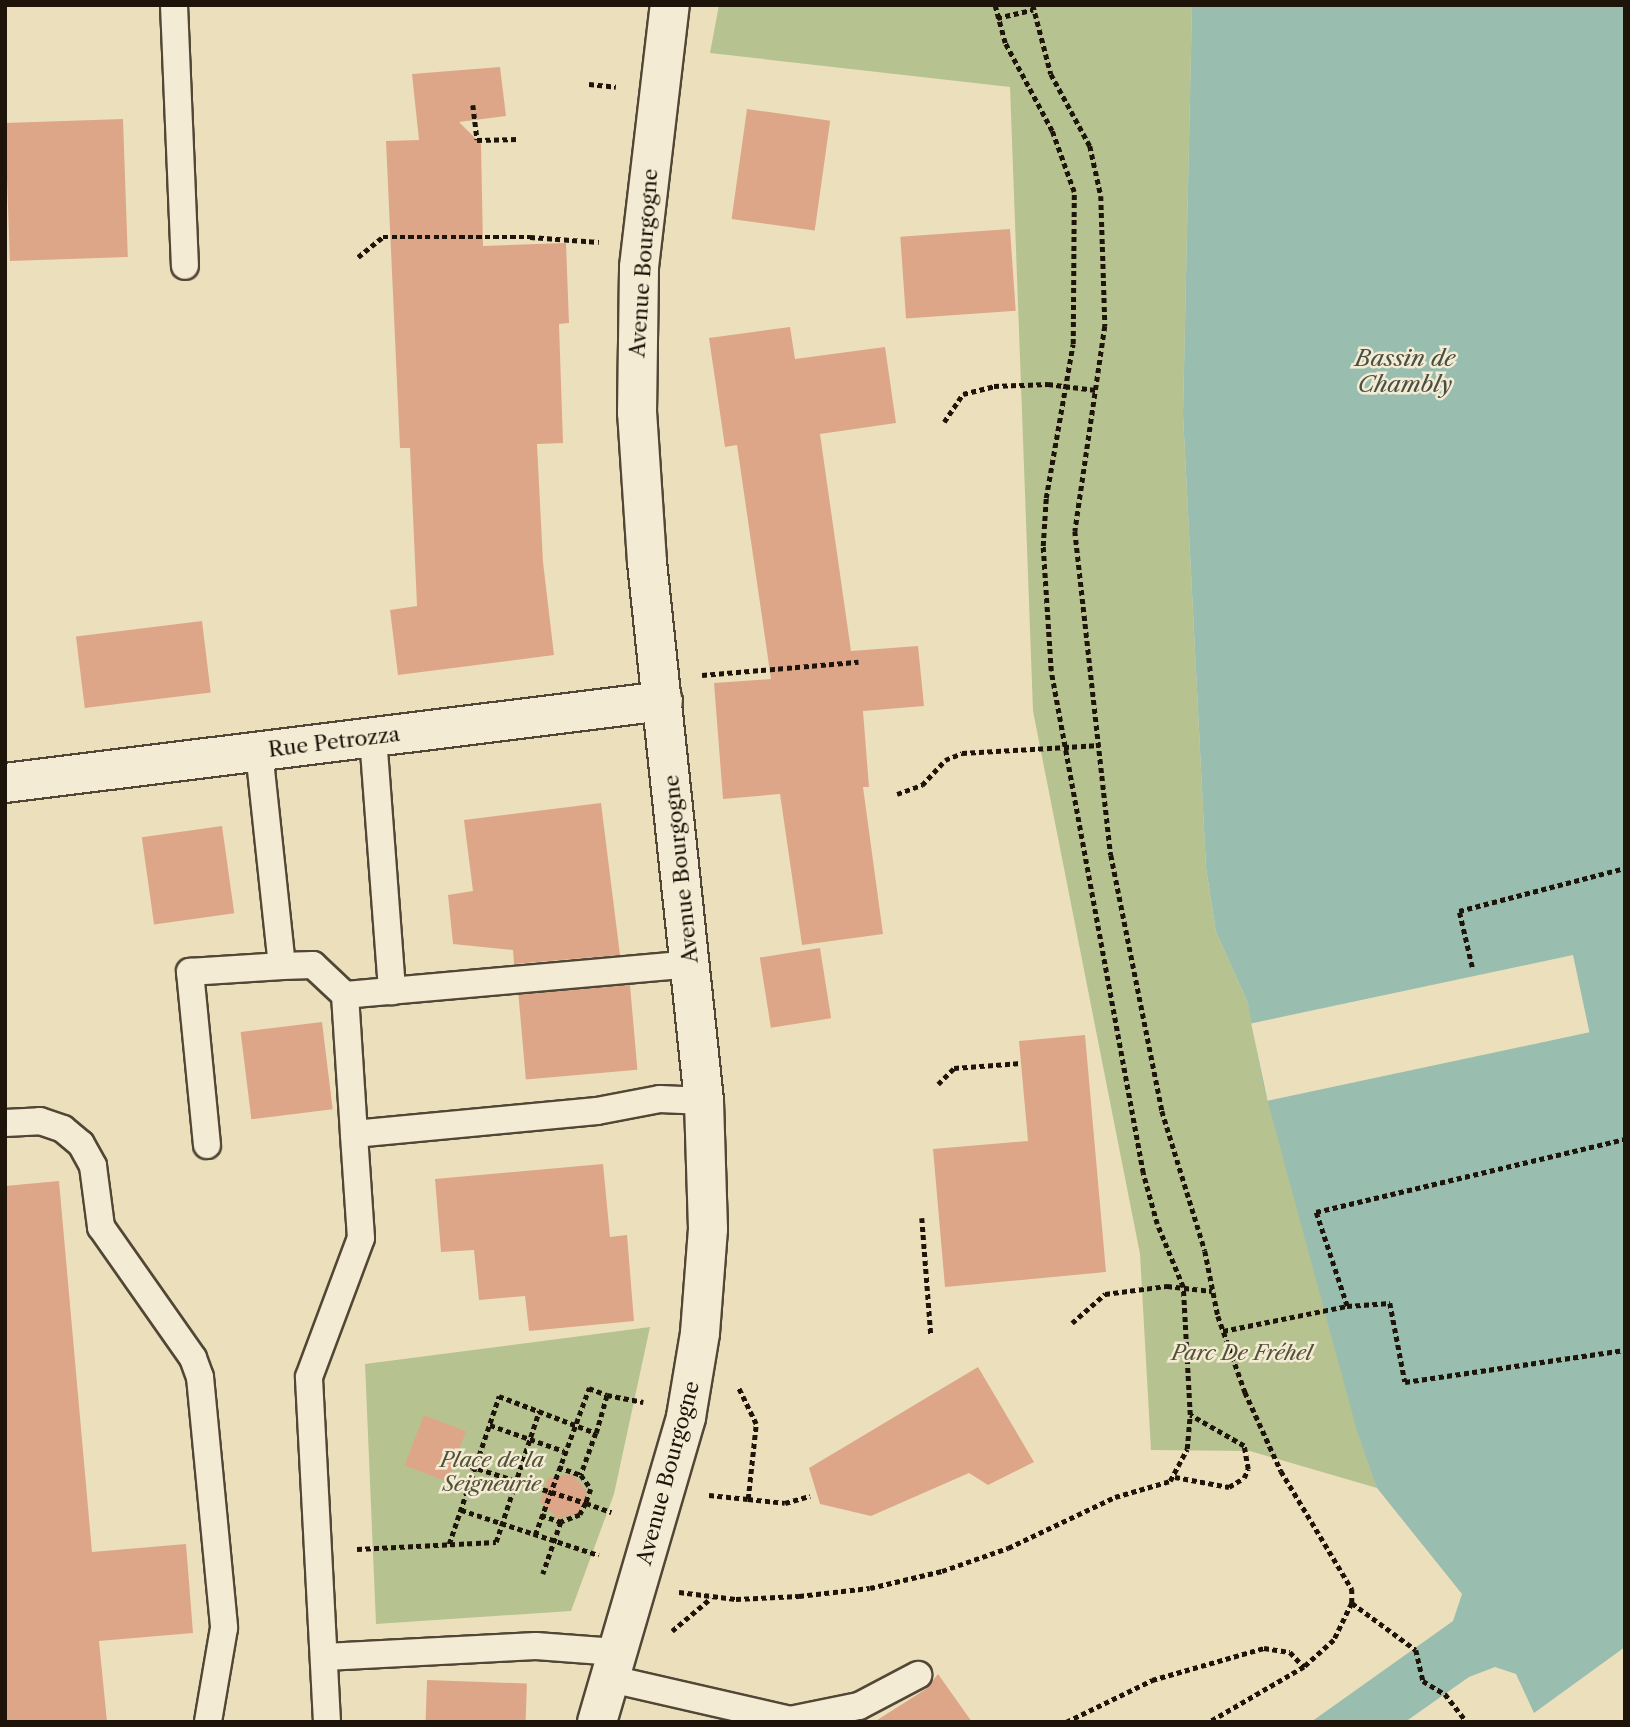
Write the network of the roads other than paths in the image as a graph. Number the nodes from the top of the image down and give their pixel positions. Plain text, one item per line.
1 (174, 5) edge
2 (670, 5) edge
3 (185, 266) dead end
4 (663, 701) junction
5 (373, 737) junction
6 (260, 751) junction
7 (5, 783) edge
8 (691, 964) junction
9 (282, 966) junction
10 (392, 990) junction
11 (345, 995) junction
12 (704, 1101) junction
13 (5, 1123) edge
14 (354, 1134) junction
15 (207, 1145) dead end
16 (325, 1657) junction
17 (612, 1665) junction
18 (918, 1675) dead end
19 (208, 1722) edge
20 (327, 1722) edge
21 (597, 1722) edge

1 - 3 lane
2 - 4 street, Avenue Bourgogne
4 - 5 street, Rue Petrozza
4 - 8 street, Avenue Bourgogne
5 - 6 street, Rue Petrozza
5 - 10 lane
6 - 7 street, Rue Petrozza
6 - 9 lane
8 - 10 lane
8 - 12 street, Avenue Bourgogne
9 - 11 lane
9 - 15 lane
10 - 11 lane
11 - 14 lane
12 - 14 lane
12 - 17 street, Avenue Bourgogne
13 - 19 lane
14 - 16 lane
16 - 17 lane
16 - 20 lane
17 - 18 lane
17 - 21 street, Avenue Bourgogne

